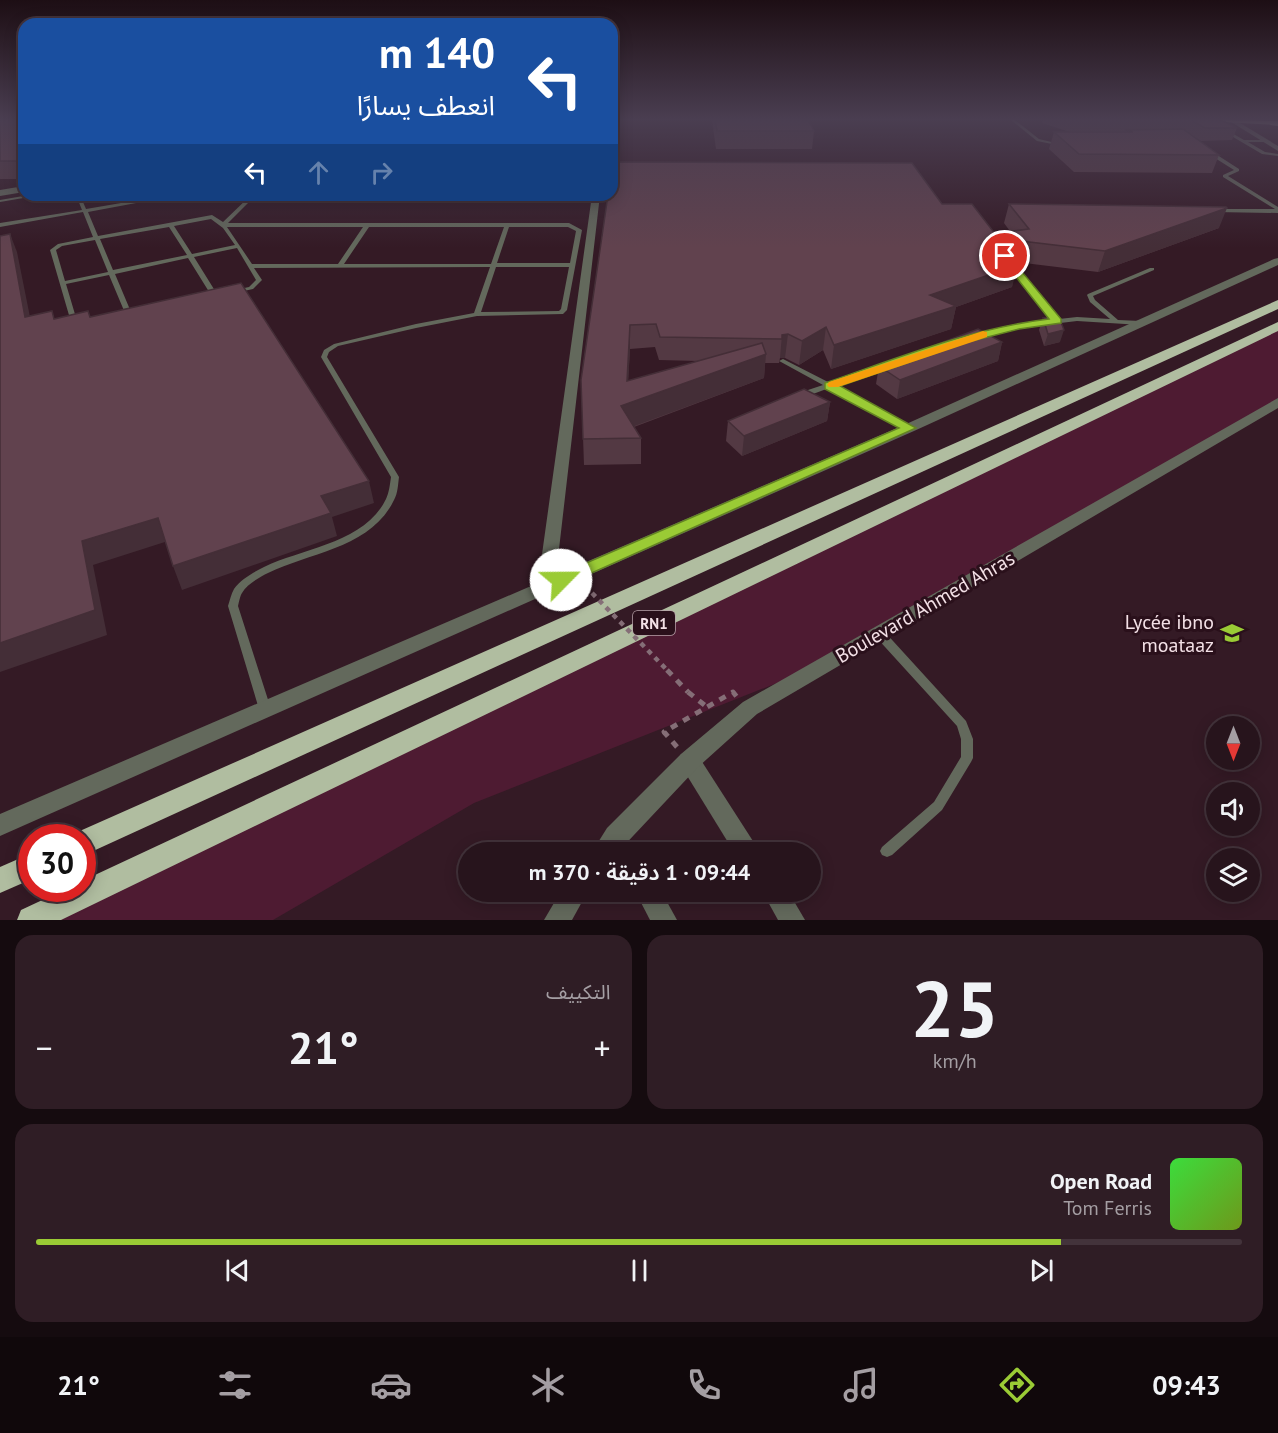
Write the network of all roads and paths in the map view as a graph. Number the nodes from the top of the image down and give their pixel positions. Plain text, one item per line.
1 (1226, 163) edge
2 (18, 190) edge
3 (0, 193) edge
4 (18, 198) edge
5 (0, 201) edge
6 (81, 201) edge
7 (142, 201) edge
8 (248, 201) edge
9 (595, 201) edge
10 (1278, 210) edge
11 (85, 211) junction
12 (1213, 211) edge
13 (170, 224) junction
14 (0, 225) edge
15 (223, 225) junction
16 (367, 225) junction
17 (507, 225) junction
18 (97, 238) junction
19 (238, 246) junction
20 (190, 256) junction
21 (1007, 259) edge
22 (1278, 261) edge
23 (494, 264) junction
24 (340, 265) junction
25 (572, 265) junction
26 (250, 266) junction
27 (1152, 269) dead end
28 (111, 273) junction
29 (62, 283) junction
30 (215, 296) junction
31 (1278, 304) edge
32 (129, 314) junction
33 (477, 314) junction
34 (1057, 321) junction
35 (1116, 322) junction
36 (1141, 323) junction
37 (1278, 326) edge
38 (964, 339) edge
39 (783, 361) dead end
40 (897, 363) edge
41 (829, 386) junction
42 (798, 397) edge
43 (1278, 402) edge
44 (909, 428) junction
45 (546, 587) junction
46 (592, 593) dead end
47 (879, 633) junction
48 (708, 707) junction
49 (750, 708) junction
50 (265, 710) junction
51 (689, 761) junction
52 (0, 825) edge
53 (96, 837) edge
54 (619, 842) edge
55 (742, 842) edge
56 (887, 851) dead end
57 (18, 872) edge
58 (0, 880) edge
59 (569, 902) edge
60 (653, 902) edge
61 (781, 902) edge
62 (560, 918) edge
63 (31, 920) edge
64 (664, 920) edge
65 (792, 920) edge

1 - 10 lane
2 - 3 street
4 - 5 lane
6 - 11 lane
7 - 11 lane
8 - 15 lane
9 - 45 street
10 - 12 lane
11 - 14 lane
11 - 18 lane
13 - 15 lane
13 - 18 lane
13 - 20 lane
15 - 16 lane
15 - 19 lane
16 - 17 lane
16 - 24 lane
17 - 23 lane
17 - 25 lane
18 - 28 lane
18 - 29 lane
19 - 20 lane
19 - 26 lane
20 - 28 lane
20 - 30 lane
21 - 34 lane
22 - 36 street
23 - 24 lane
23 - 25 lane
23 - 33 lane
24 - 26 lane
25 - 33 lane
26 - 30 lane
27 - 35 lane
28 - 29 lane
28 - 32 lane
29 - 32 lane
30 - 32 lane
31 - 53 highway, RN1
33 - 50 lane
34 - 35 lane
34 - 38 lane
35 - 36 lane
36 - 44 street
37 - 63 highway, RN1
39 - 41 lane
40 - 41 lane
41 - 42 lane
41 - 44 lane
43 - 47 street, Boulevard Ahmed Ahras
44 - 45 street
45 - 50 street
46 - 48 path, bridge
47 - 49 street, Boulevard Ahmed Ahras
47 - 56 lane
48 - 49 path
48 - 51 path
49 - 51 street, Boulevard Ahmed Ahras
50 - 52 street
51 - 54 street, Boulevard Ahmed Ahras
51 - 55 street
57 - 58 highway
59 - 62 street
60 - 64 street
61 - 65 street

